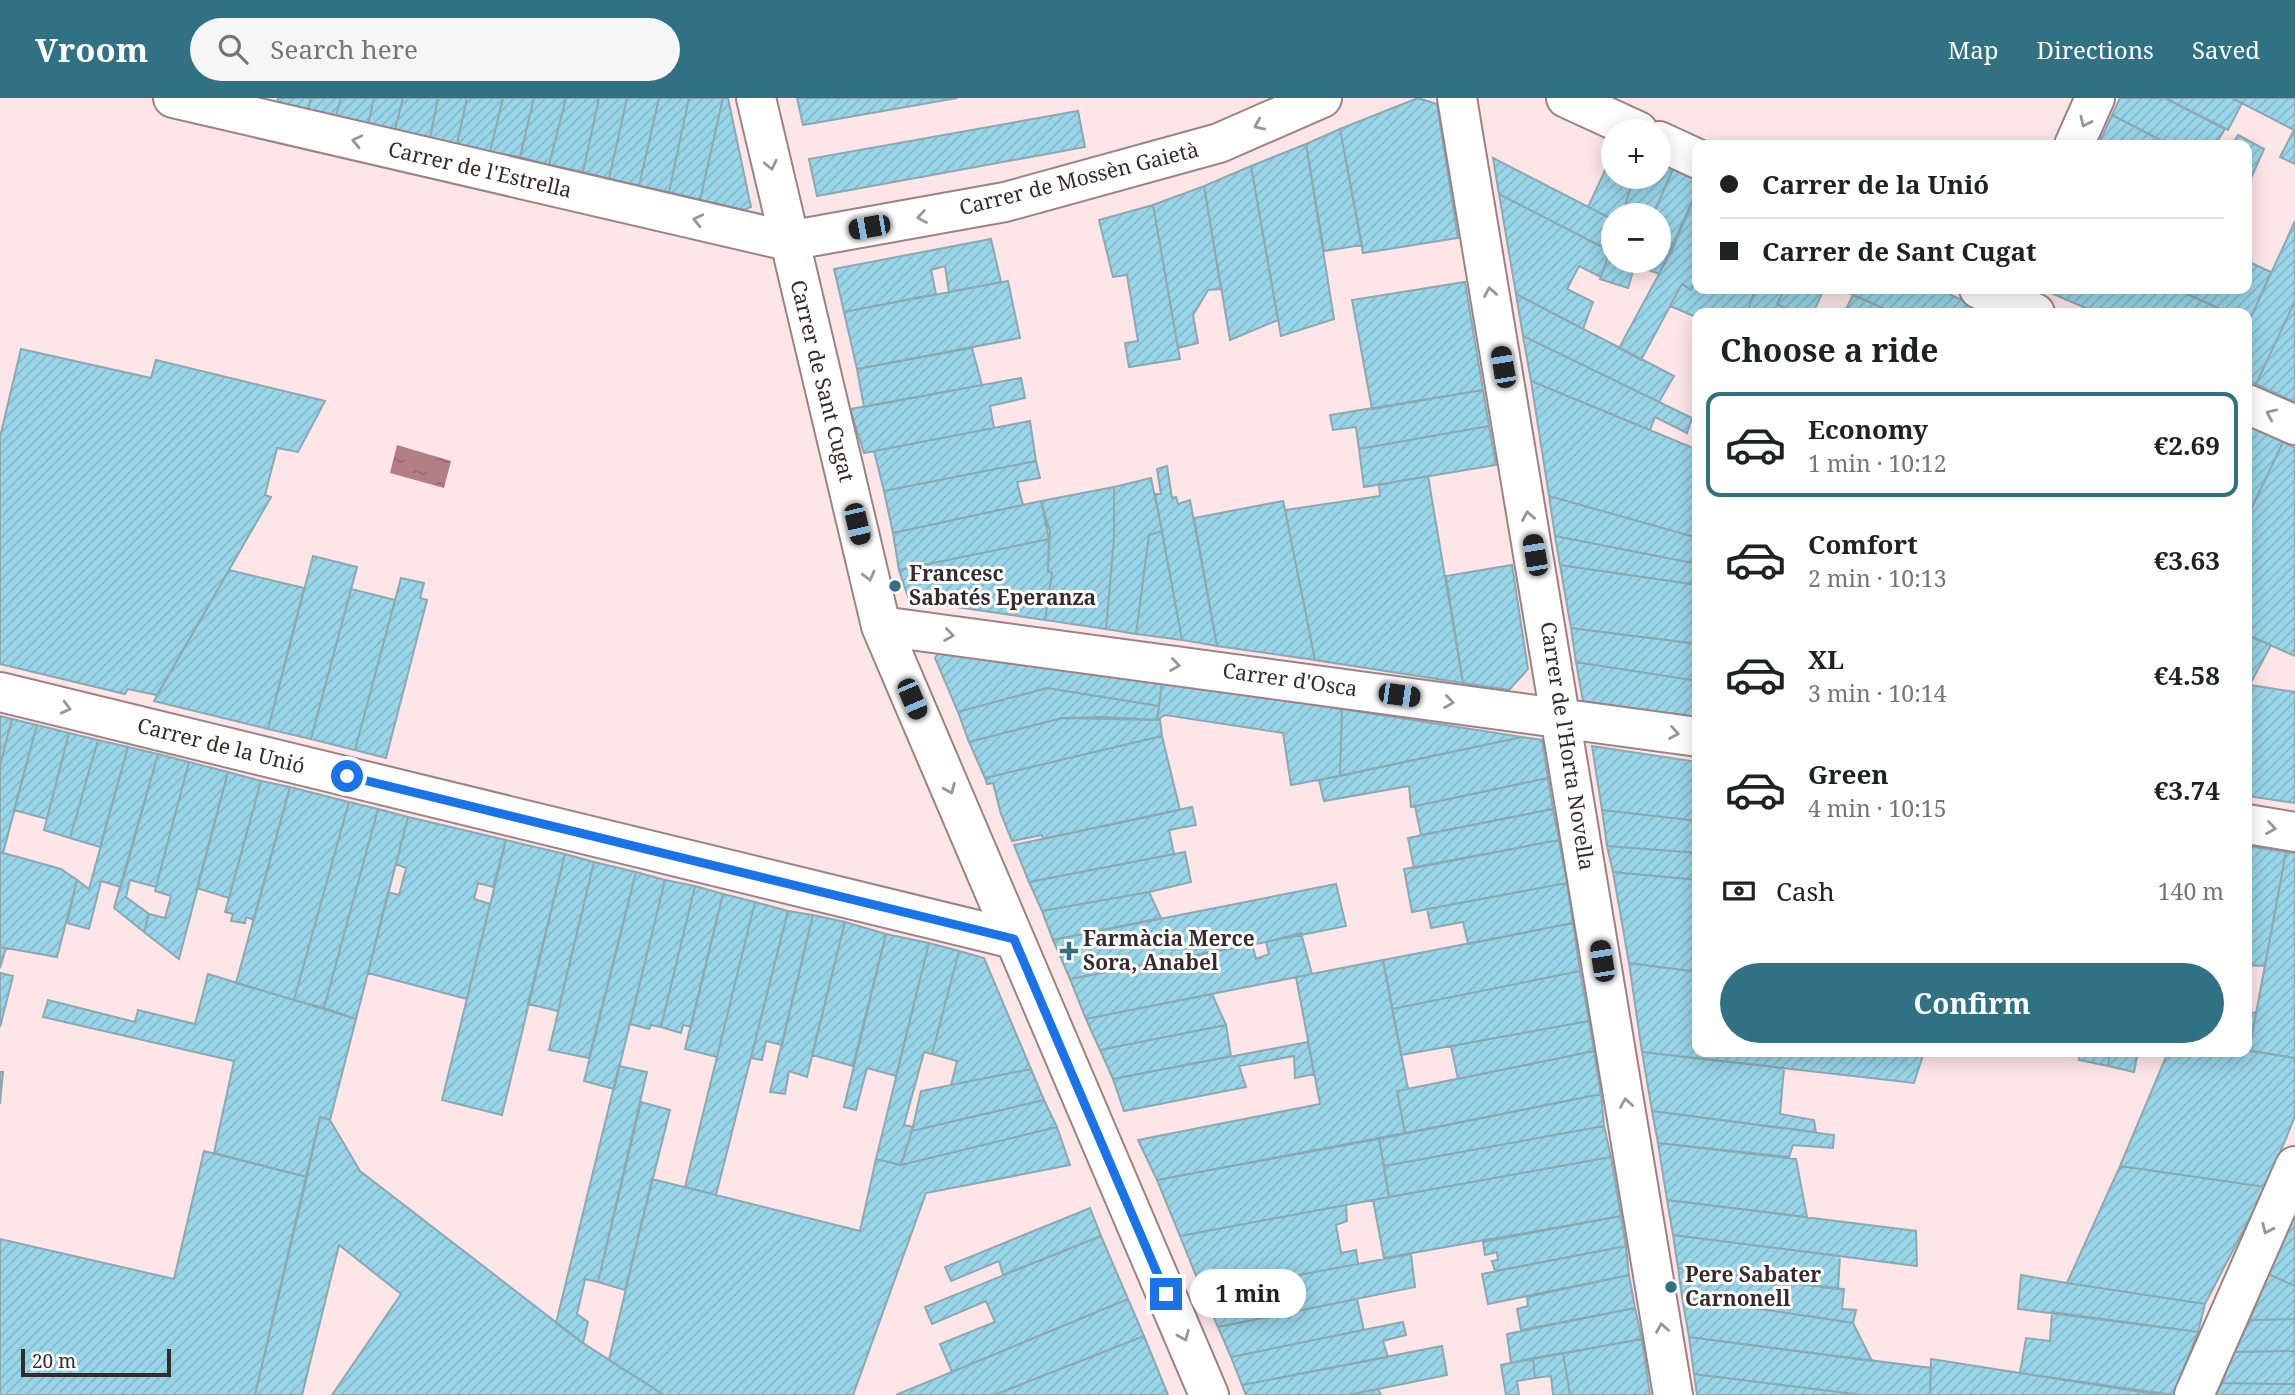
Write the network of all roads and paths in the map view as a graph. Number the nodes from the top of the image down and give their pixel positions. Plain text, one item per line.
1 (173, 98) edge
2 (756, 98) edge
3 (1322, 98) edge
4 (1457, 98) edge
5 (1566, 98) edge
6 (2095, 98) edge
7 (1612, 119) edge
8 (2076, 140) edge
9 (1671, 147) edge
10 (1692, 156) edge
11 (788, 241) junction
12 (2252, 406) edge
13 (2295, 425) edge
14 (881, 626) junction
15 (0, 692) edge
16 (1562, 716) junction
17 (1692, 736) edge
18 (2252, 825) edge
19 (2295, 832) edge
20 (1014, 939) junction
21 (2295, 1166) edge
22 (1209, 1395) edge
23 (1673, 1395) edge
24 (2194, 1395) edge

11 -> 1 street, Carrer de l'Estrella
2 -> 11 street, Carrer de Sant Cugat
3 -> 11 street, Carrer de Mossèn Gaietà
16 -> 4 street, Carrer de l'Horta Novella
5 - 7 street
6 -> 8 street
9 - 10 street
11 -> 14 street, Carrer de Sant Cugat
13 -> 12 street
14 -> 16 street, Carrer d'Osca
14 -> 20 street, Carrer de Sant Cugat
15 -> 20 street, Carrer de la Unió
16 -> 17 street, Carrer d'Osca
23 -> 16 street, Carrer de l'Horta Novella
18 -> 19 street
20 -> 22 street, Carrer de Sant Cugat
21 -> 24 street

